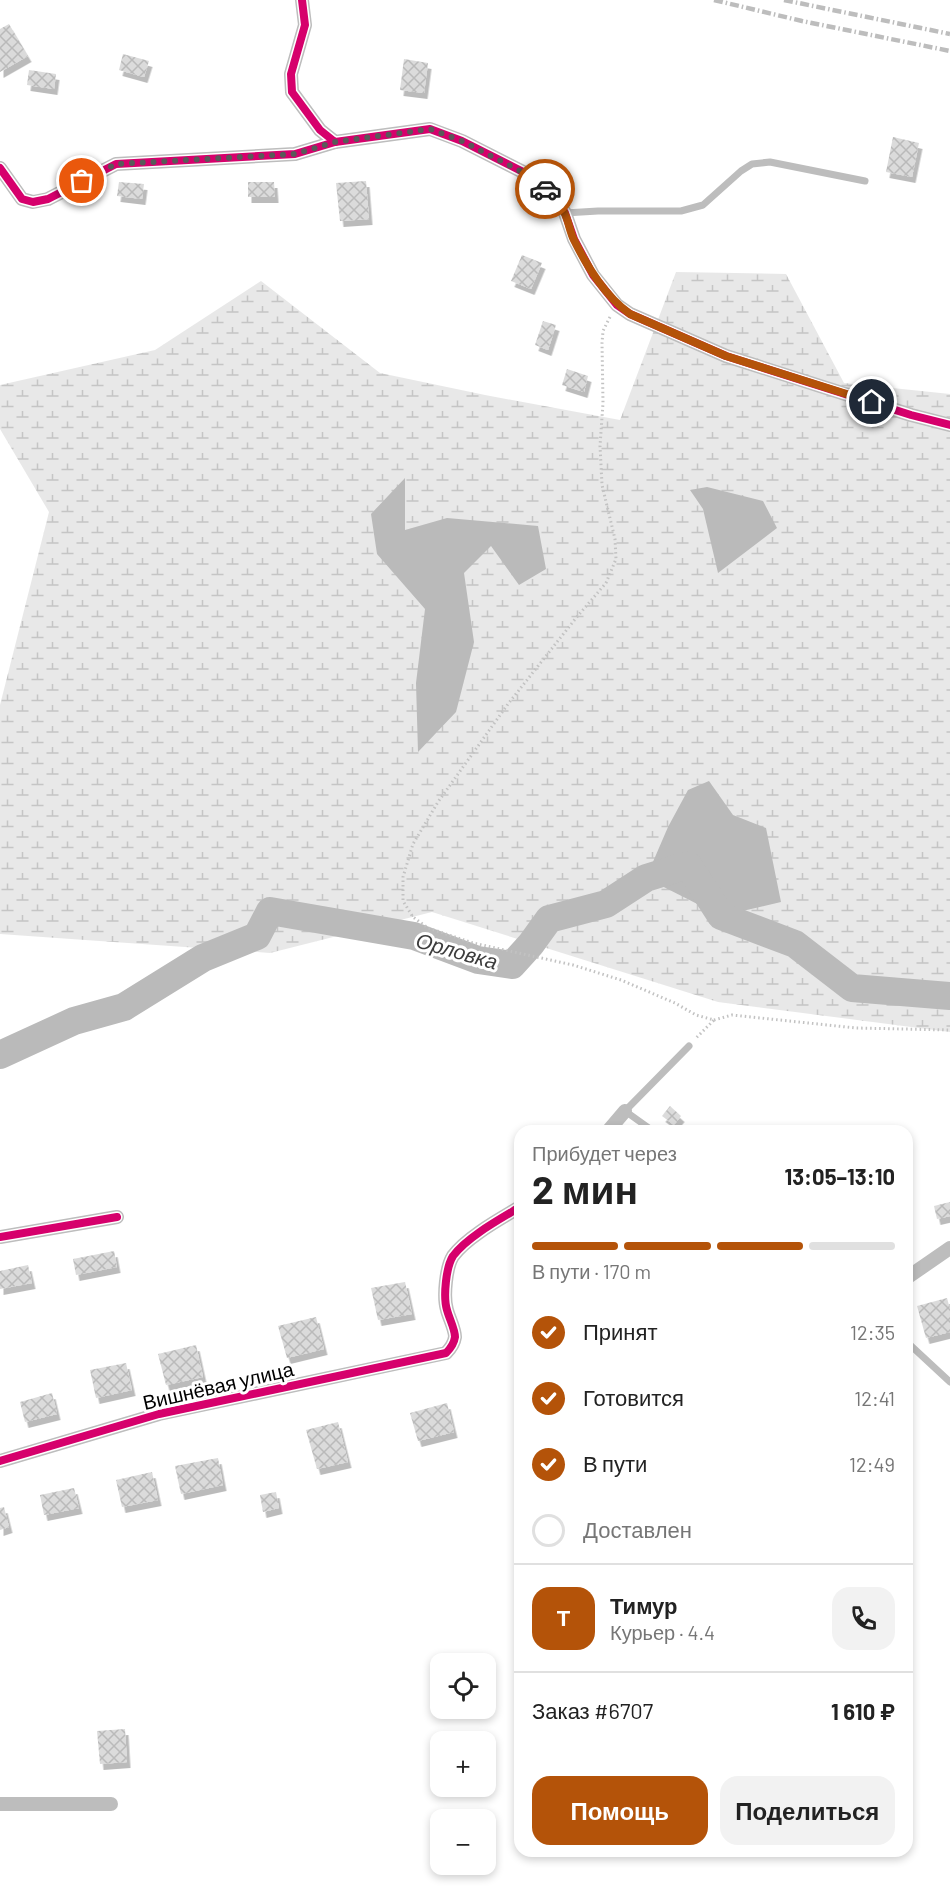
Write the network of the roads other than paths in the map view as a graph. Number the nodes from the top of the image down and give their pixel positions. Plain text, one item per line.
1 (302, 0) edge
2 (335, 142) junction
3 (0, 168) edge
4 (865, 181) dead end
5 (565, 213) junction
6 (950, 425) edge
7 (688, 1046) road end
8 (625, 1111) junction
9 (613, 1125) edge
10 (645, 1125) edge
11 (514, 1211) edge
12 (117, 1217) dead end
13 (0, 1237) edge
14 (950, 1248) edge
15 (913, 1274) edge
16 (913, 1348) edge
17 (950, 1382) edge
18 (0, 1461) edge
19 (0, 1804) edge
20 (111, 1804) dead end

1 - 2 street
2 - 3 street
2 - 5 street
4 - 5 lane
5 - 6 street
7 - 8 lane
8 - 9 street
8 - 10 lane
11 - 18 street, Вишнёвая улица
12 - 13 street
14 - 15 street
16 - 17 lane
19 - 20 street

